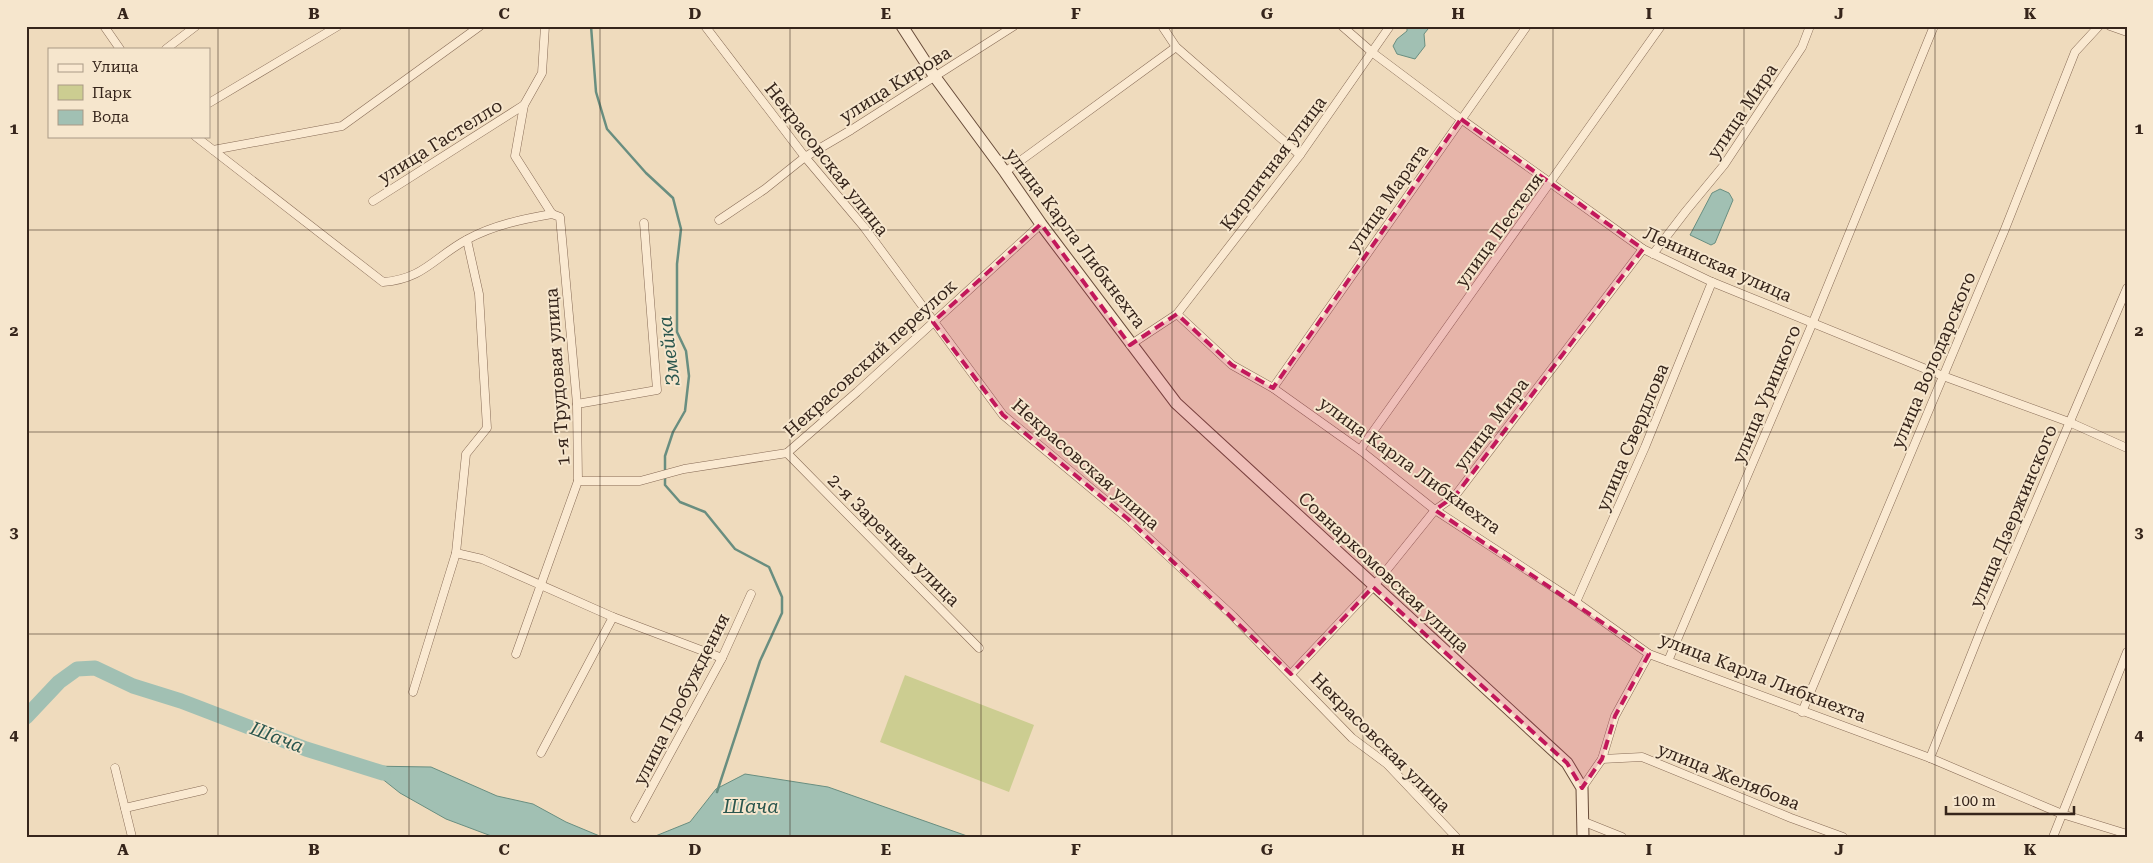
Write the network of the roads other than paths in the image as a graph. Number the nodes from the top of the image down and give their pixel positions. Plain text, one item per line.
1 (104, 26) edge
2 (196, 26) edge
3 (338, 26) edge
4 (480, 26) edge
5 (545, 26) edge
6 (705, 26) edge
7 (902, 26) edge
8 (1014, 26) edge
9 (1162, 26) edge
10 (1342, 26) edge
11 (1390, 26) edge
12 (1527, 26) edge
13 (1661, 26) edge
14 (1810, 26) edge
15 (1934, 26) edge
16 (2099, 26) edge
17 (2110, 26) edge
18 (2127, 32) edge
19 (1176, 47) junction
20 (119, 48) edge
21 (167, 48) edge
22 (1372, 53) junction
23 (934, 77) junction
24 (210, 102) edge
25 (524, 105) junction
26 (1461, 119) junction
27 (198, 138) edge
28 (213, 150) junction
29 (1300, 155) junction
30 (805, 157) junction
31 (1005, 172) junction
32 (1552, 182) junction
33 (373, 201) dead end
34 (552, 214) junction
35 (720, 220) dead end
36 (644, 223) dead end
37 (1041, 224) junction
38 (467, 240) junction
39 (1643, 250) junction
40 (1653, 254) junction
41 (1712, 282) junction
42 (2127, 288) edge
43 (1177, 314) junction
44 (933, 322) junction
45 (1813, 322) junction
46 (1130, 345) junction
47 (1943, 376) junction
48 (1273, 388) junction
49 (577, 404) junction
50 (2068, 422) junction
51 (2127, 448) edge
52 (1360, 450) junction
53 (787, 453) junction
54 (578, 481) junction
55 (1435, 510) junction
56 (456, 553) junction
57 (542, 584) junction
58 (1374, 587) junction
59 (751, 594) dead end
60 (1576, 602) junction
61 (613, 617) junction
62 (979, 648) dead end
63 (2127, 652) edge
64 (516, 654) dead end
65 (1649, 654) junction
66 (722, 658) junction
67 (1668, 661) junction
68 (1292, 674) junction
69 (413, 692) dead end
70 (1802, 712) junction
71 (541, 753) dead end
72 (1930, 758) junction
73 (1602, 759) junction
74 (115, 768) dead end
75 (1582, 788) junction
76 (203, 790) dead end
77 (125, 808) junction
78 (2062, 814) junction
79 (635, 818) dead end
80 (1582, 821) junction
81 (2127, 834) edge
82 (132, 837) edge
83 (1456, 837) edge
84 (1582, 837) edge
85 (1622, 837) edge
86 (1843, 837) edge
87 (2052, 837) edge

1 - 20 street
2 - 21 street
3 - 24 street
4 - 28 street
5 - 25 street
6 - 30 street, Некрасовская улица
7 - 23 street, улица Карла Либкнехта
8 - 23 street, улица Кирова
9 - 19 street
10 - 22 street, Ленинская улица
11 - 22 street, Кирпичная улица
12 - 26 street, улица Марата
13 - 32 street, улица Пестеля
14 - 40 street, улица Мира
15 - 45 street, улица Урицкого
16 - 47 street, улица Володарского
17 - 18 street
19 - 29 street
19 - 31 street
22 - 26 street, Ленинская улица
22 - 29 street, Кирпичная улица
23 - 30 street, улица Кирова
23 - 31 street, улица Карла Либкнехта
25 - 33 street, улица Гастелло
25 - 34 street
26 - 32 street, Ленинская улица
26 - 48 street, улица Марата
27 - 28 street
28 - 38 street
29 - 43 street, Кирпичная улица
30 - 35 street, улица Кирова
30 - 44 street, Некрасовская улица
31 - 37 street, улица Карла Либкнехта
32 - 39 street, Ленинская улица
32 - 52 street, улица Пестеля
34 - 38 street
34 - 49 street, 1-я Трудовая улица
36 - 49 street
37 - 44 street, Некрасовский переулок
37 - 46 street, улица Карла Либкнехта
38 - 56 street
39 - 40 street, Ленинская улица
39 - 55 street, улица Мира
40 - 41 street, Ленинская улица
41 - 45 street, Ленинская улица
41 - 60 street, улица Свердлова
42 - 50 street, улица Дзержинского
43 - 46 street, улица Карла Либкнехта
43 - 48 street, улица Карла Либкнехта
44 - 53 street, Некрасовский переулок
44 - 68 street, Некрасовская улица
45 - 47 street, Ленинская улица
45 - 67 street, улица Урицкого
46 - 58 street, Совнаркомовская улица
47 - 50 street, Ленинская улица
47 - 70 street, улица Володарского
48 - 52 street, улица Карла Либкнехта
49 - 54 street, 1-я Трудовая улица
50 - 51 street, Ленинская улица
50 - 72 street, улица Дзержинского
52 - 55 street, улица Карла Либкнехта
53 - 54 street, Некрасовский переулок
53 - 62 street, 2-я Заречная улица
54 - 57 street, 1-я Трудовая улица
55 - 58 street, улица Мира
55 - 60 street, улица Карла Либкнехта
56 - 57 street
56 - 69 street
57 - 61 street
57 - 64 street, 1-я Трудовая улица
58 - 68 street, улица Мира
58 - 75 street, Совнаркомовская улица
59 - 66 street, улица Пробуждения
60 - 65 street, улица Карла Либкнехта
61 - 66 street
61 - 71 street
63 - 78 street
65 - 67 street, улица Карла Либкнехта
65 - 73 street
66 - 79 street, улица Пробуждения
67 - 70 street, улица Карла Либкнехта
68 - 83 street, Некрасовская улица
70 - 72 street, улица Карла Либкнехта
72 - 78 street, улица Карла Либкнехта
73 - 75 street
73 - 86 street, улица Желябова
74 - 77 street
75 - 80 street
76 - 77 street
77 - 82 street
78 - 81 street, улица Карла Либкнехта
78 - 87 street
80 - 84 street
80 - 85 street

